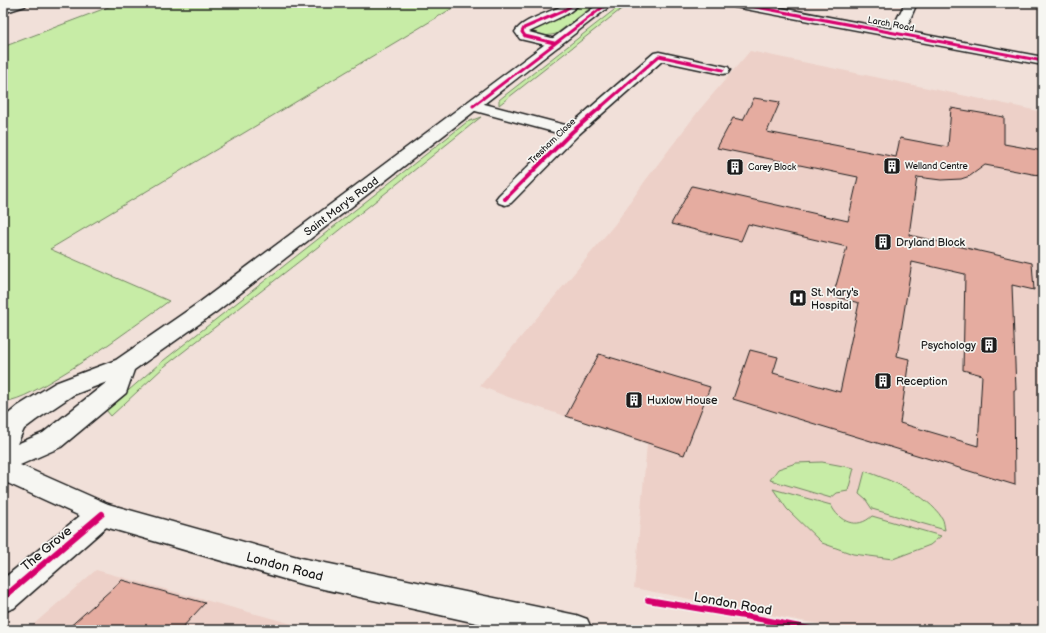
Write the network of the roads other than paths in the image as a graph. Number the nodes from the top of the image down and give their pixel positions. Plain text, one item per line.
1 (21, 3) edge
2 (575, 3) edge
3 (608, 3) edge
4 (735, 3) edge
5 (911, 3) edge
6 (3, 9) edge
7 (897, 34) junction
8 (554, 43) junction
9 (1043, 61) edge
10 (723, 70) dead end
11 (473, 106) junction
12 (572, 132) junction
13 (504, 199) dead end
14 (124, 366) junction
15 (3, 446) edge
16 (3, 461) edge
17 (3, 469) edge
18 (102, 514) junction
19 (3, 598) edge
20 (576, 630) edge

1 - 6 main road
2 - 8 main road
3 - 8 main road, Saint Mary's Road
4 - 7 main road, Larch Road
5 - 7 main road
7 - 9 main road, Larch Road
8 - 11 main road, Saint Mary's Road
10 - 12 main road, Tresham Close
11 - 12 main road, Tresham Close
11 - 14 main road, Saint Mary's Road
12 - 13 main road, Tresham Close
14 - 15 main road, Saint Mary's Road
14 - 16 main road
17 - 18 main road, London Road
18 - 19 main road, The Grove
18 - 20 main road, London Road

